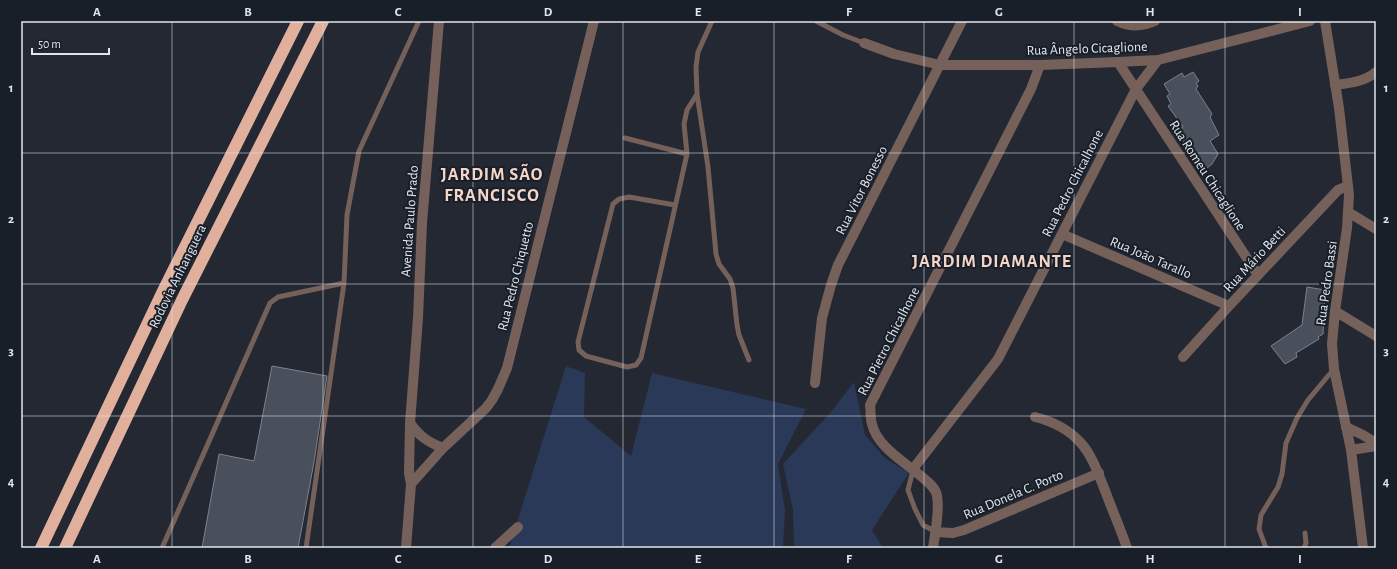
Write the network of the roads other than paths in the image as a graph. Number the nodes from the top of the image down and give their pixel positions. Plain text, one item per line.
1 (298, 21) edge
2 (322, 21) edge
3 (419, 21) edge
4 (422, 21) edge
5 (439, 21) edge
6 (594, 21) edge
7 (712, 21) edge
8 (816, 21) edge
9 (962, 21) edge
10 (1117, 21) edge
11 (1155, 21) edge
12 (1310, 21) edge
13 (1325, 21) edge
14 (415, 28) junction
15 (864, 43) joint
16 (1158, 60) junction
17 (1118, 62) junction
18 (940, 65) junction
19 (1040, 65) junction
20 (1376, 72) edge
21 (1336, 85) junction
22 (1136, 89) junction
23 (697, 94) junction
24 (625, 138) dead end
25 (687, 154) junction
26 (1348, 186) junction
27 (675, 206) junction
28 (1348, 212) junction
29 (1376, 229) edge
30 (1062, 234) junction
31 (1258, 275) junction
32 (344, 283) junction
33 (1229, 306) junction
34 (1335, 311) junction
35 (1376, 336) edge
36 (1183, 357) dead end
37 (749, 360) dead end
38 (1334, 369) junction
39 (815, 383) dead end
40 (1035, 417) dead end
41 (410, 423) junction
42 (1346, 427) junction
43 (1376, 443) edge
44 (1376, 446) edge
45 (443, 448) junction
46 (1351, 450) junction
47 (410, 456) junction
48 (426, 468) junction
49 (913, 469) junction
50 (1098, 474) junction
51 (411, 484) junction
52 (518, 527) dead end
53 (936, 532) junction
54 (1304, 533) dead end
55 (1125, 547) edge
56 (41, 548) edge
57 (65, 548) edge
58 (162, 548) edge
59 (306, 548) edge
60 (406, 548) edge
61 (496, 548) edge
62 (933, 548) edge
63 (1266, 548) edge
64 (1304, 548) edge
65 (1363, 548) edge

1 - 56 highway, Rodovia Anhanguera
2 - 57 highway, Rodovia Anhanguera
3 - 14 lane
4 - 14 lane
5 - 41 street, Avenida Paulo Prado
6 - 45 street, Rua Pedro Chiquetto
7 - 23 lane
8 - 15 lane
9 - 18 street, Rua Vitor Bonesso
10 - 11 street
12 - 16 street, Rua Ângelo Cicaglione
13 - 21 street, Rua Pedro Bassi
14 - 32 lane
15 - 18 street, Rua Ângelo Cicaglione
16 - 17 street, Rua Ângelo Cicaglione
16 - 22 street, Rua Pedro Chicalhone
17 - 19 street, Rua Ângelo Cicaglione
17 - 22 street, Rua Romeu Chicaglione
18 - 19 street, Rua Ângelo Cicaglione
18 - 39 street, Rua Vitor Bonesso
19 - 49 street, Rua Pietro Chicalhone
20 - 21 street
21 - 26 street, Rua Pedro Bassi
22 - 30 street, Rua Pedro Chicalhone
22 - 31 street, Rua Romeu Chicaglione
23 - 25 lane
23 - 37 lane
24 - 25 lane
25 - 27 lane
26 - 28 street, Rua Pedro Bassi
26 - 31 street, Rua Mário Betti
27 - 27 lane
28 - 29 street
28 - 34 street, Rua Pedro Bassi
30 - 33 street, Rua João Tarallo
30 - 49 street, Rua Pedro Chicalhone
31 - 33 street, Rua Mário Betti
32 - 58 lane
32 - 59 lane
33 - 36 street, Rua Mário Betti
34 - 35 street
34 - 38 street, Rua Pedro Bassi
38 - 42 street, Rua Pedro Bassi
38 - 63 lane
40 - 50 street
41 - 45 street
41 - 47 street, Avenida Paulo Prado
42 - 43 street
42 - 46 street, Rua Pedro Bassi
44 - 46 street
45 - 48 street, Rua Pedro Chiquetto
46 - 65 street, Rua Pedro Bassi
47 - 48 street
47 - 51 street, Avenida Paulo Prado
48 - 51 street, Rua Pedro Chiquetto
49 - 53 street, Rua Pietro Chicalhone
49 - 53 lane
50 - 53 street, Rua Donela C. Porto
50 - 55 street
51 - 60 street, Avenida Paulo Prado
52 - 61 street
53 - 62 street, Rua Pietro Chicalhone
54 - 64 lane

